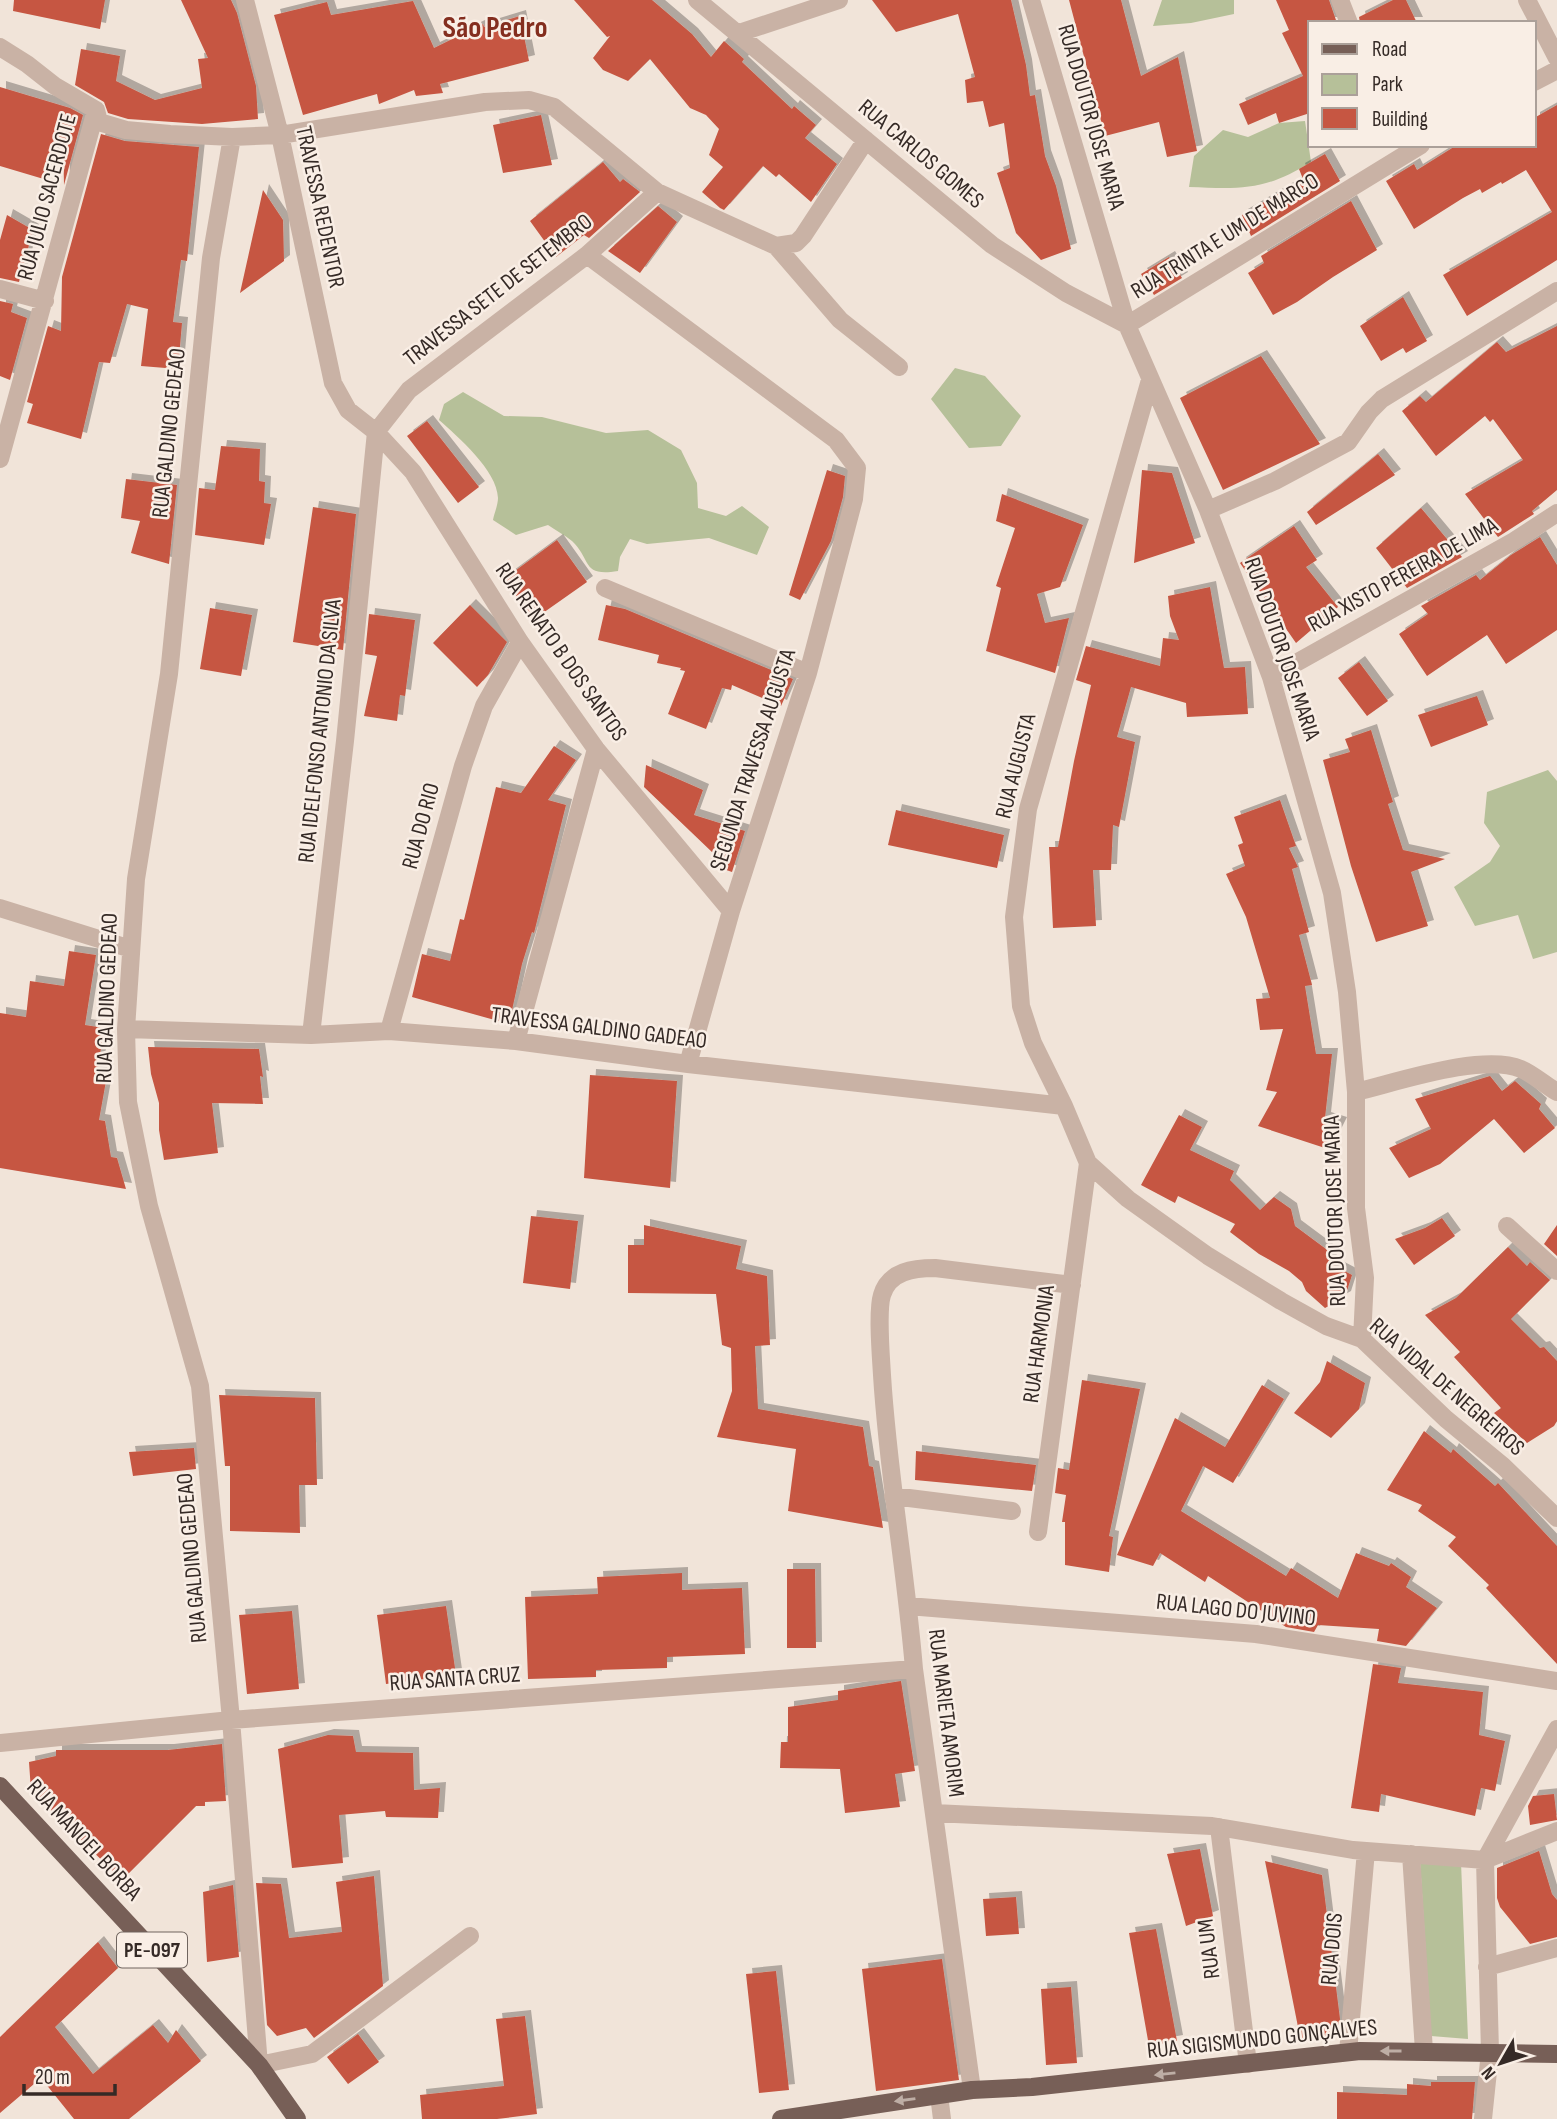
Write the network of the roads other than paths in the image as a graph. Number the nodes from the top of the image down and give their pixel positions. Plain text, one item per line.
1 (245, 0) edge
2 (697, 0) edge
3 (839, 0) edge
4 (1031, 0) edge
5 (1340, 0) edge
6 (1527, 0) edge
7 (1348, 21) edge
8 (739, 33) junction
9 (0, 47) edge
10 (1557, 58) edge
11 (1557, 70) edge
12 (1536, 81) edge
13 (96, 110) junction
14 (280, 135) junction
15 (232, 137) junction
16 (866, 139) junction
17 (1401, 150) edge
18 (657, 192) junction
19 (776, 246) junction
20 (587, 255) junction
21 (0, 289) edge
22 (1557, 291) edge
23 (45, 301) junction
24 (1127, 325) junction
25 (899, 366) dead end
26 (1150, 380) junction
27 (357, 418) joint
28 (376, 432) junction
29 (0, 459) edge
30 (1208, 510) junction
31 (1557, 513) edge
32 (605, 588) dead end
33 (520, 642) junction
34 (808, 673) junction
35 (1271, 677) junction
36 (596, 749) junction
37 (0, 908) edge
38 (731, 911) junction
39 (131, 949) junction
40 (126, 1029) junction
41 (389, 1031) junction
42 (311, 1035) junction
43 (516, 1041) junction
44 (688, 1065) junction
45 (1356, 1092) junction
46 (1557, 1092) edge
47 (1064, 1106) junction
48 (1088, 1163) junction
49 (1507, 1226) dead end
50 (1557, 1271) edge
51 (1072, 1285) junction
52 (1362, 1339) junction
53 (893, 1496) junction
54 (1012, 1511) dead end
55 (1557, 1518) edge
56 (1038, 1532) dead end
57 (908, 1606) junction
58 (914, 1669) junction
59 (1557, 1681) edge
60 (232, 1720) junction
61 (1557, 1729) edge
62 (0, 1743) edge
63 (0, 1786) edge
64 (934, 1813) junction
65 (1219, 1827) junction
66 (1557, 1831) edge
67 (1366, 1851) junction
68 (1411, 1854) junction
69 (1485, 1860) junction
70 (470, 1936) dead end
71 (1557, 1948) edge
72 (1487, 1967) junction
73 (1424, 2051) junction
74 (1348, 2052) junction
75 (1489, 2052) junction
76 (1557, 2054) edge
77 (1248, 2064) junction
78 (259, 2065) junction
79 (972, 2090) junction
80 (939, 2095) junction
81 (297, 2119) edge
82 (781, 2119) edge
83 (942, 2119) edge
84 (1483, 2119) edge

1 - 14 street, TRAVESSA REDENTOR
2 - 8 street, RUA CARLOS GOMES
3 - 8 street
4 - 24 street, RUA DOUTOR JOSE MARIA
5 - 7 street
6 - 10 street
8 - 16 street, RUA CARLOS GOMES
9 - 13 street
11 - 12 street
13 - 15 street
13 - 23 street, RUA JULIO SACERDOTE
14 - 15 street
14 - 18 street
14 - 27 street, TRAVESSA REDENTOR
15 - 39 street, RUA GALDINO GEDEAO
16 - 19 street
16 - 24 street, RUA CARLOS GOMES
17 - 24 street, RUA TRINTA E UM DE MARCO
18 - 19 street
18 - 20 street, TRAVESSA SETE DE SETEMBRO
19 - 25 street
20 - 28 street, TRAVESSA SETE DE SETEMBRO
20 - 34 street, SEGUNDA TRAVESSA AUGUSTA
21 - 23 street
22 - 30 street
23 - 29 street, RUA JULIO SACERDOTE
24 - 26 street, RUA DOUTOR JOSE MARIA
26 - 30 street, RUA DOUTOR JOSE MARIA
26 - 47 street, RUA AUGUSTA
27 - 28 street, RUA RENATO B DOS SANTOS
28 - 33 street, RUA RENATO B DOS SANTOS
28 - 42 street, RUA IDELFONSO ANTONIO DA SILVA
30 - 35 street, RUA DOUTOR JOSE MARIA
31 - 35 street, RUA XISTO PEREIRA DE LIMA
32 - 34 street
33 - 36 street, RUA RENATO B DOS SANTOS
33 - 41 street, RUA DO RIO
34 - 38 street, SEGUNDA TRAVESSA AUGUSTA
35 - 45 street, RUA DOUTOR JOSE MARIA
36 - 38 street, RUA RENATO B DOS SANTOS
36 - 43 street
37 - 39 street
38 - 44 street, SEGUNDA TRAVESSA AUGUSTA
39 - 40 street, RUA GALDINO GEDEAO
40 - 42 street, TRAVESSA GALDINO GADEAO
40 - 60 street, RUA GALDINO GEDEAO
41 - 42 street, TRAVESSA GALDINO GADEAO
41 - 43 street, TRAVESSA GALDINO GADEAO
43 - 44 street, TRAVESSA GALDINO GADEAO
44 - 47 street, TRAVESSA GALDINO GADEAO
45 - 46 street
45 - 52 street, RUA DOUTOR JOSE MARIA
47 - 48 street, RUA AUGUSTA
48 - 51 street, RUA HARMONIA
48 - 52 street, RUA VIDAL DE NEGREIROS
49 - 50 street
51 - 53 street, RUA MARIETA AMORIM
51 - 56 street, RUA HARMONIA
52 - 55 street, RUA VIDAL DE NEGREIROS
53 - 54 street
53 - 57 street, RUA MARIETA AMORIM
57 - 58 street, RUA MARIETA AMORIM
57 - 59 street, RUA LAGO DO JUVINO
58 - 60 street, RUA SANTA CRUZ
58 - 64 street, RUA MARIETA AMORIM
60 - 62 street, RUA SANTA CRUZ
60 - 78 street, RUA GALDINO GEDEAO
61 - 69 street
63 - 78 main road, RUA MANOEL BORBA / PE-097
64 - 65 street
64 - 79 street, RUA MARIETA AMORIM
65 - 67 street
65 - 77 street, RUA UM
66 - 69 street
67 - 68 street
67 - 74 street, RUA DOIS
68 - 69 street
68 - 73 street
69 - 72 street
70 - 78 street
71 - 72 street
72 - 75 street
73 -> 74 main road, RUA SIGISMUNDO GONÇALVES
73 - 75 main road, RUA SIGISMUNDO GONÇALVES
74 - 77 main road, RUA SIGISMUNDO GONÇALVES
75 - 76 main road, RUA SIGISMUNDO GONÇALVES
75 - 84 street
77 -> 79 main road, RUA SIGISMUNDO GONÇALVES
78 - 81 main road, RUA MANOEL BORBA / PE-097
79 - 80 main road, RUA SIGISMUNDO GONÇALVES
80 -> 82 main road, RUA SIGISMUNDO GONÇALVES
80 - 83 street

